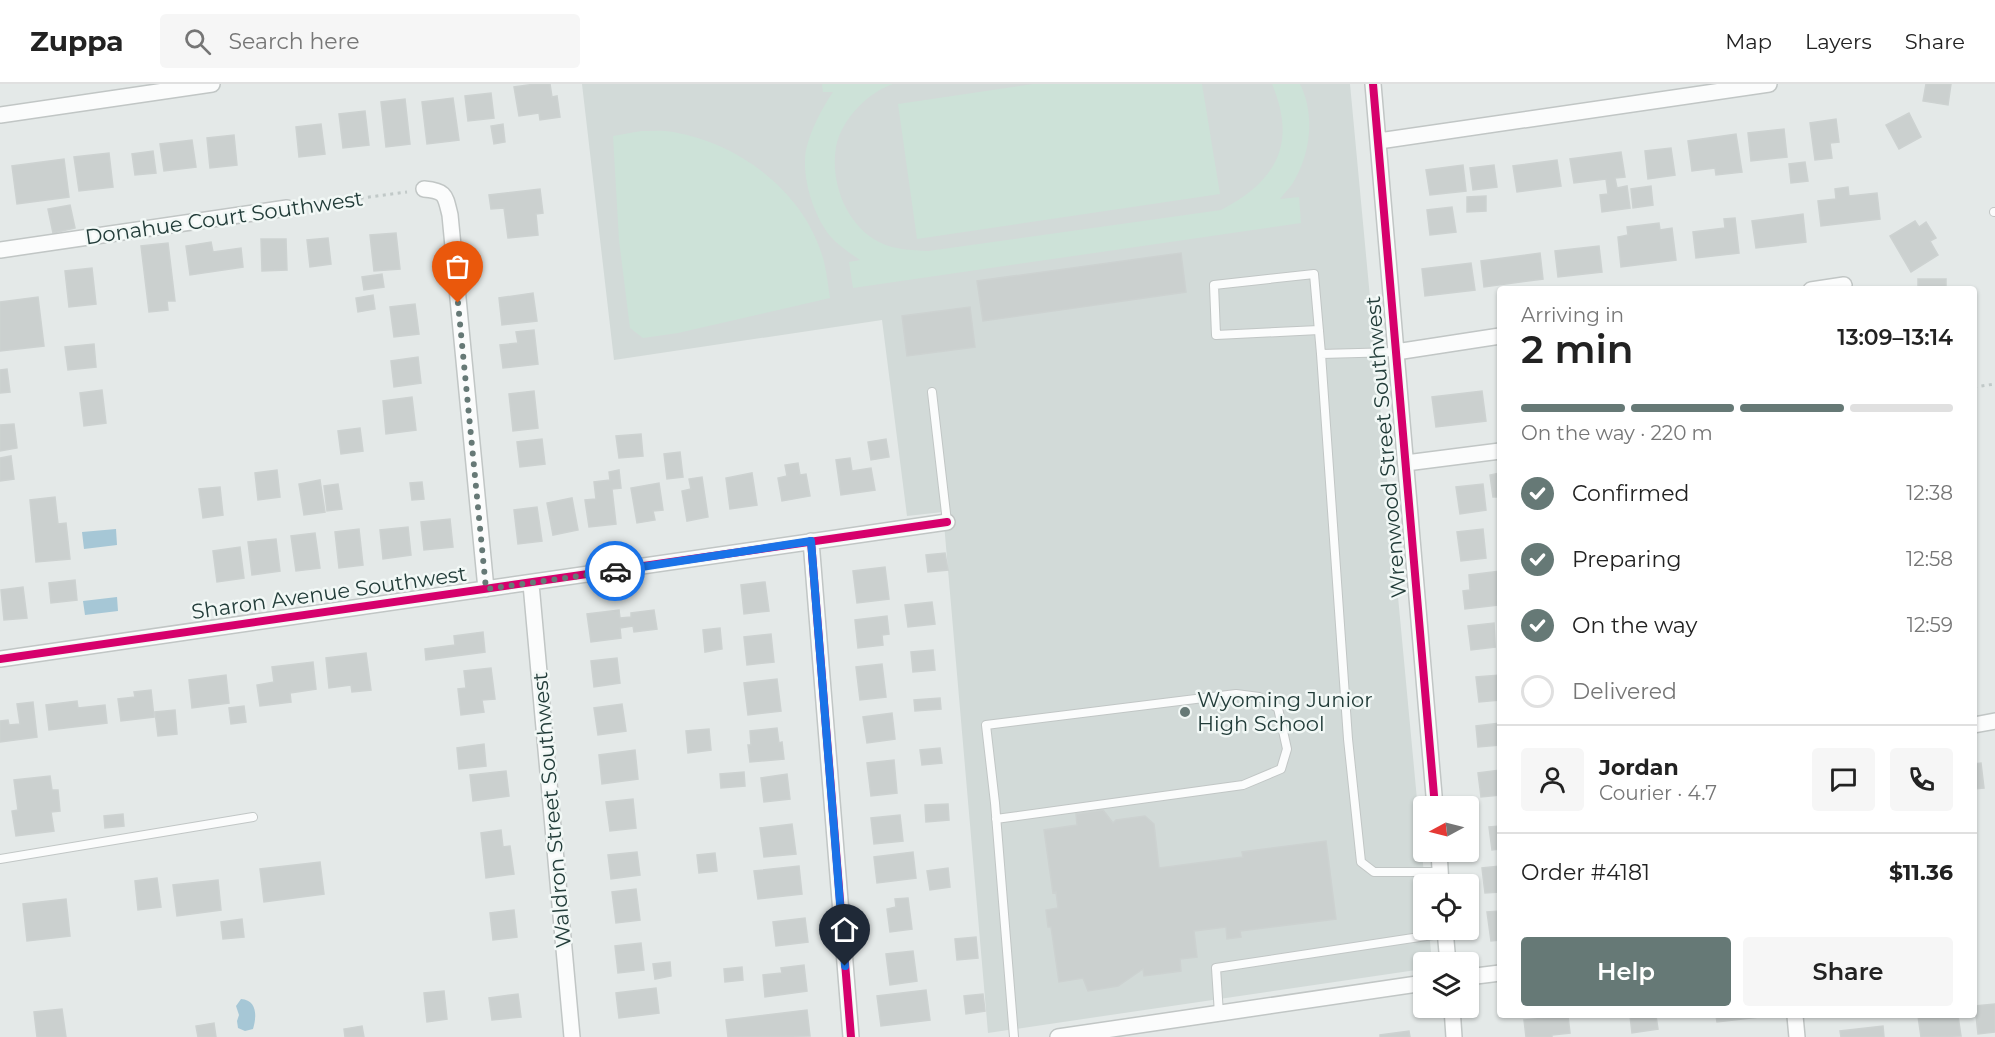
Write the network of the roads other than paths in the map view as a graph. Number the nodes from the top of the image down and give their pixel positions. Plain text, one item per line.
1 (212, 84) edge
2 (1373, 84) edge
3 (1769, 84) edge
4 (0, 115) edge
5 (1379, 141) junction
6 (424, 189) road end
7 (287, 208) road end
8 (0, 250) edge
9 (1844, 285) dead end
10 (1837, 286) edge
11 (1319, 330) junction
12 (1497, 336) edge
13 (1396, 352) junction
14 (1321, 354) junction
15 (932, 392) dead end
16 (1497, 452) edge
17 (1406, 463) junction
18 (947, 522) joint
19 (811, 541) junction
20 (531, 584) junction
21 (486, 589) junction
22 (0, 659) edge
23 (1995, 722) edge
24 (1977, 724) edge
25 (1434, 796) edge
26 (253, 817) dead end
27 (996, 819) junction
28 (0, 859) edge
29 (1413, 876) edge
30 (1413, 937) edge
31 (1497, 972) edge
32 (1479, 975) edge
33 (1413, 985) edge
34 (1219, 1014) junction
35 (1453, 1018) edge
36 (1795, 1018) edge
37 (1130, 1032) edge
38 (573, 1037) edge
39 (851, 1037) edge
40 (1014, 1037) edge
41 (1058, 1037) edge
42 (1455, 1037) edge
43 (1797, 1037) edge

1 - 4 street
2 - 5 street, Wrenwood Street Southwest
3 - 5 street
5 - 13 street, Wrenwood Street Southwest
6 - 21 street
7 - 8 street, Donahue Court Southwest
9 - 10 street
11 - 11 lane
11 - 14 lane
12 - 13 street
13 - 14 lane
13 - 17 street, Wrenwood Street Southwest
14 - 29 lane
15 - 18 lane
16 - 17 street
17 - 25 street, Wrenwood Street Southwest
18 - 19 street, Sharon Avenue Southwest
19 - 20 street, Sharon Avenue Southwest
19 - 39 street
20 - 21 street, Sharon Avenue Southwest
20 - 38 street, Waldron Street Southwest
21 - 22 street, Sharon Avenue Southwest
23 - 24 street
26 - 28 lane
27 - 27 lane
27 - 40 lane
30 - 34 lane
31 - 32 street
33 - 34 street
34 - 37 street
35 - 42 street
36 - 43 street
37 - 41 street

